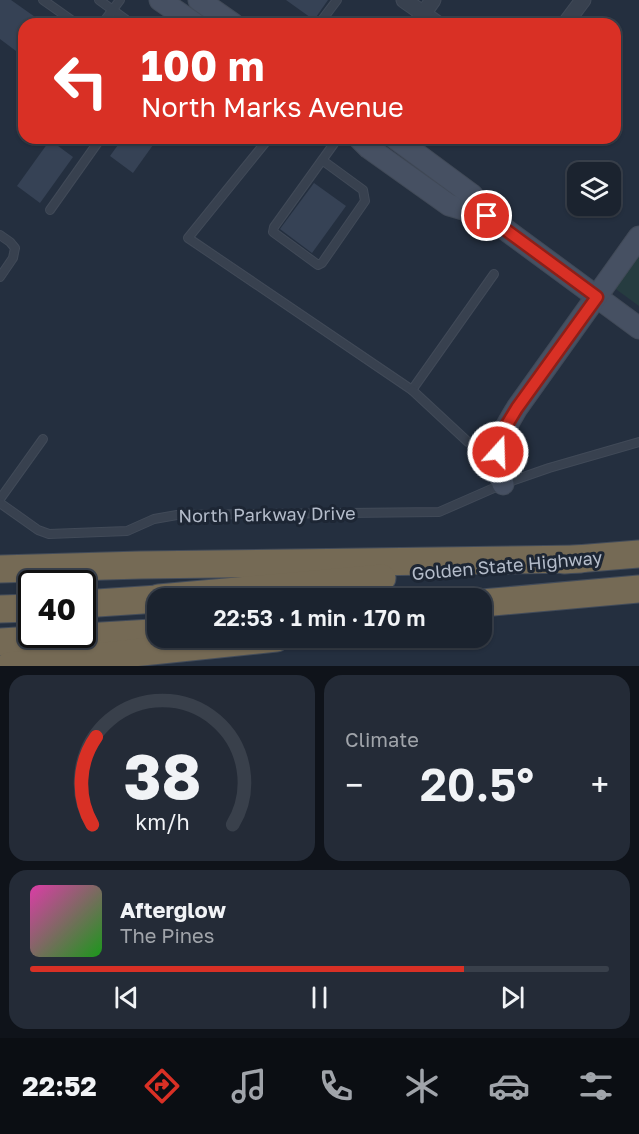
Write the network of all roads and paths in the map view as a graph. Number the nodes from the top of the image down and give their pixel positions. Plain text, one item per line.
1 (43, 0) edge
2 (99, 0) edge
3 (120, 0) edge
4 (160, 0) edge
5 (337, 0) edge
6 (404, 0) edge
7 (434, 0) edge
8 (582, 0) edge
9 (211, 6) edge
10 (112, 10) junction
11 (68, 18) edge
12 (106, 18) edge
13 (123, 18) edge
14 (181, 18) edge
15 (226, 18) edge
16 (324, 18) edge
17 (419, 18) edge
18 (421, 18) edge
19 (569, 18) edge
20 (97, 144) edge
21 (264, 144) edge
22 (334, 144) edge
23 (365, 144) edge
24 (382, 144) edge
25 (403, 144) edge
26 (420, 156) junction
27 (322, 160) junction
28 (50, 210) dead end
29 (487, 216) junction
30 (0, 235) edge
31 (639, 237) edge
32 (494, 274) dead end
33 (0, 277) edge
34 (597, 297) junction
35 (639, 328) edge
36 (412, 390) junction
37 (43, 439) dead end
38 (639, 442) edge
39 (498, 452) junction
40 (503, 484) junction
41 (0, 501) edge
42 (639, 554) edge
43 (582, 559) junction
44 (0, 569) edge
45 (275, 588) edge
46 (639, 589) edge
47 (577, 594) junction
48 (147, 600) edge
49 (492, 602) edge
50 (96, 603) edge
51 (492, 607) edge
52 (18, 608) edge
53 (0, 609) edge
54 (147, 634) edge
55 (0, 642) edge
56 (182, 648) edge
57 (214, 648) edge
58 (9, 666) edge
59 (98, 666) edge

1 - 11 lane
2 - 10 lane
3 - 10 lane
4 - 14 main road
5 - 16 lane
6 - 17 street
7 - 18 street
8 - 19 street
9 - 15 main road
10 - 12 lane
10 - 13 lane
20 - 28 lane
21 - 36 lane
22 - 27 lane
23 - 29 main road
24 - 26 main road
25 - 26 main road
26 - 29 main road
27 - 27 lane
29 - 34 main road
30 - 33 lane
31 - 34 main road
32 - 36 lane
34 - 35 main road
34 - 39 main road
36 - 39 lane
37 - 41 lane
38 - 40 lane, North Parkway Drive
39 - 40 main road
40 - 41 lane, North Parkway Drive
42 - 43 highway, Golden State Highway
43 - 44 highway
43 - 45 highway, Golden State Highway
46 - 47 highway, Golden State Highway
47 - 49 highway, Golden State Highway
47 - 51 highway
48 - 50 highway, Golden State Highway
52 - 53 highway
54 - 55 highway
56 - 58 highway
57 - 59 highway

